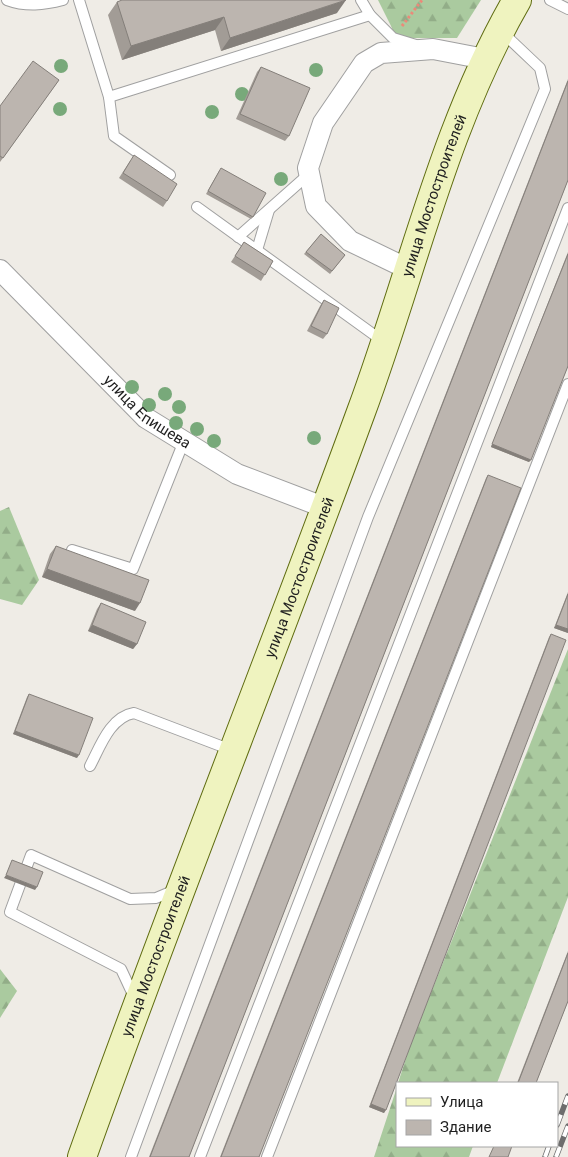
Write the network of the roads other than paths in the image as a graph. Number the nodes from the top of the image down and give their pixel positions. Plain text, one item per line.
1 (7, 0) edge
2 (63, 0) edge
3 (79, 0) edge
4 (361, 0) edge
5 (517, 0) edge
6 (550, 0) edge
7 (568, 9) edge
8 (370, 15) junction
9 (500, 30) junction
10 (433, 49) junction
11 (485, 59) junction
12 (109, 97) junction
13 (309, 174) junction
14 (170, 175) dead end
15 (197, 207) dead end
16 (568, 208) edge
17 (270, 209) junction
18 (238, 237) junction
19 (257, 250) junction
20 (408, 269) junction
21 (0, 270) edge
22 (385, 343) junction
23 (568, 384) edge
24 (184, 441) junction
25 (326, 508) junction
26 (72, 550) edge
27 (234, 751) junction
28 (90, 766) dead end
29 (183, 887) junction
30 (137, 1004) junction
31 (82, 1157) edge
32 (131, 1157) edge
33 (200, 1157) edge
34 (267, 1157) edge

1 - 2 lane
3 - 12 lane
4 - 8 lane
5 - 9 main road, улица Мостостроителей
6 - 7 lane
8 - 10 lane
8 - 12 lane
9 - 11 main road, улица Мостостроителей
9 - 32 lane
10 - 11 street
10 - 13 street
11 - 20 main road, улица Мостостроителей
12 - 14 lane
13 - 17 lane
13 - 20 street
15 - 18 lane
16 - 33 lane
17 - 18 lane
17 - 19 lane
18 - 19 lane
19 - 22 lane
20 - 22 main road, улица Мостостроителей
21 - 24 street, улица Епишева
22 - 25 main road, улица Мостостроителей
23 - 34 lane
24 - 25 street, улица Епишева
24 - 26 lane
25 - 27 main road, улица Мостостроителей
27 - 28 lane
27 - 29 main road, улица Мостостроителей
29 - 30 main road, улица Мостостроителей
29 - 30 lane
30 - 31 main road, улица Мостостроителей

